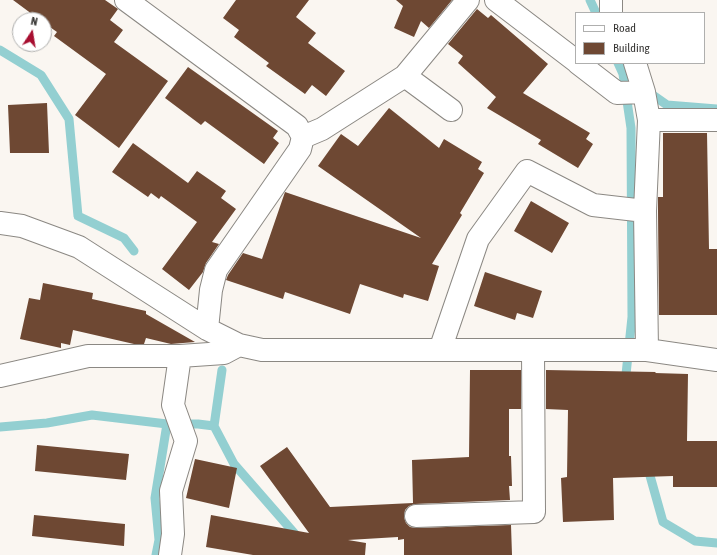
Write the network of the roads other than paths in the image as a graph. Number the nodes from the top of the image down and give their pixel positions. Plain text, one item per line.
1 (126, 0) edge
2 (468, 0) edge
3 (496, 0) edge
4 (611, 0) edge
5 (611, 12) edge
6 (575, 60) edge
7 (580, 64) edge
8 (405, 76) junction
9 (638, 92) edge
10 (451, 110) dead end
11 (717, 120) edge
12 (303, 137) junction
13 (634, 209) junction
14 (0, 223) edge
15 (207, 329) junction
16 (239, 345) junction
17 (440, 350) junction
18 (533, 350) junction
19 (634, 350) junction
20 (180, 356) junction
21 (717, 360) edge
22 (0, 376) edge
23 (416, 516) dead end
24 (170, 555) edge

1 - 12 street
2 - 8 street
3 - 6 street
4 - 5 street
7 - 9 street
8 - 10 street
8 - 12 street
9 - 11 street
9 - 13 street
12 - 15 street
13 - 17 street
13 - 19 street
14 - 15 street
15 - 16 street
16 - 17 street
16 - 20 street
17 - 18 street
18 - 19 street
18 - 23 street
19 - 21 street
20 - 22 street
20 - 24 street

